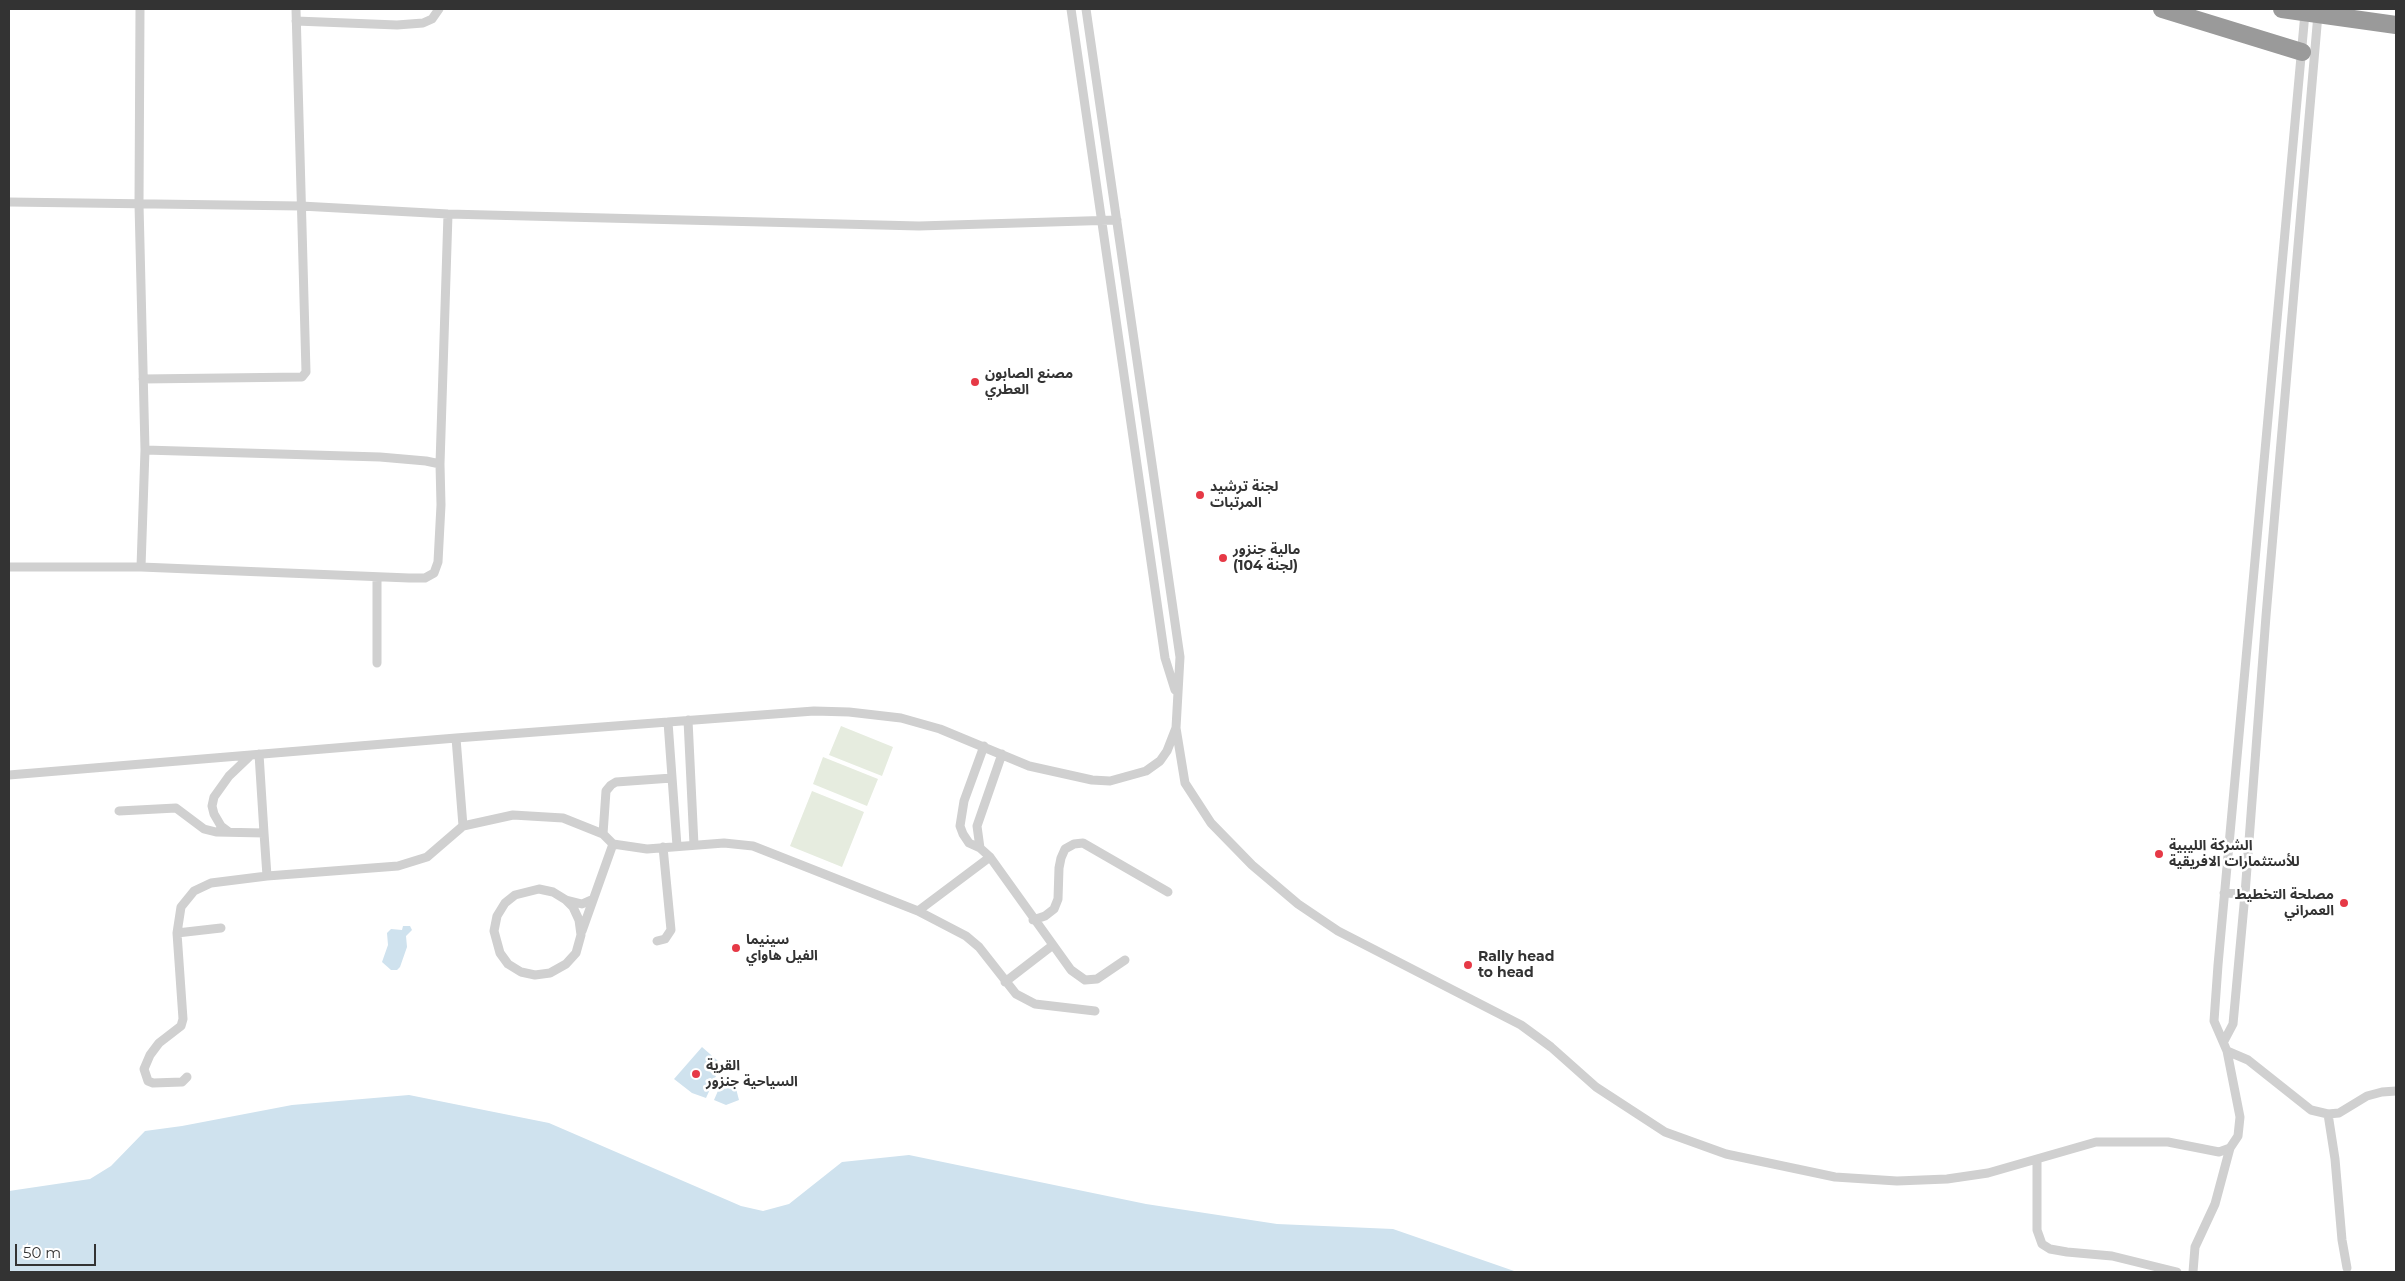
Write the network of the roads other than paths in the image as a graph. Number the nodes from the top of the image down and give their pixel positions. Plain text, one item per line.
1 (140, 9) edge
2 (296, 9) edge
3 (439, 9) edge
4 (1071, 9) edge
5 (1086, 9) edge
6 (2162, 9) edge
7 (2282, 9) edge
8 (2312, 14) junction
9 (296, 21) junction
10 (2396, 25) edge
11 (2302, 52) junction
12 (9, 202) edge
13 (139, 204) junction
14 (301, 206) junction
15 (448, 214) junction
16 (1117, 220) junction
17 (1100, 222) junction
18 (1134, 330) junction
19 (1118, 332) junction
20 (143, 379) junction
21 (2272, 385) junction
22 (2285, 386) junction
23 (145, 450) junction
24 (440, 464) junction
25 (9, 566) edge
26 (141, 567) junction
27 (377, 578) junction
28 (1170, 586) junction
29 (1155, 590) junction
30 (2250, 615) junction
31 (2266, 616) junction
32 (377, 663) dead end
33 (1177, 695) junction
34 (688, 720) junction
35 (668, 722) junction
36 (1176, 728) junction
37 (456, 738) junction
38 (984, 746) junction
39 (1002, 754) junction
40 (255, 755) junction
41 (9, 775) edge
42 (672, 778) junction
43 (119, 811) dead end
44 (463, 826) junction
45 (229, 832) junction
46 (264, 833) junction
47 (604, 834) junction
48 (613, 844) junction
49 (694, 845) junction
50 (677, 846) junction
51 (663, 847) junction
52 (980, 848) junction
53 (990, 857) junction
54 (267, 876) junction
55 (1168, 892) dead end
56 (2224, 893) junction
57 (2245, 894) junction
58 (566, 900) junction
59 (592, 900) junction
60 (918, 910) junction
61 (1033, 920) junction
62 (221, 928) dead end
63 (177, 933) junction
64 (581, 935) junction
65 (658, 941) dead end
66 (1053, 945) junction
67 (1125, 960) dead end
68 (1005, 982) junction
69 (1095, 1011) dead end
70 (2224, 1041) junction
71 (2228, 1051) junction
72 (187, 1076) dead end
73 (2396, 1091) edge
74 (2328, 1114) junction
75 (2230, 1148) junction
76 (2037, 1160) junction
77 (2347, 1268) dead end
78 (2177, 1272) edge
79 (2193, 1272) edge

1 - 13 street
2 - 9 street
3 - 9 street
4 - 17 street
5 - 16 street
6 - 11 highway
7 - 8 highway
8 - 10 highway
8 - 11 street
8 - 22 street
9 - 14 street
11 - 21 street
12 - 13 street
13 - 14 street
13 - 20 street
14 - 15 street
14 - 20 street
15 - 17 street
15 - 24 street
16 - 17 street
16 - 18 street
17 - 19 street
18 - 19 street
18 - 28 street
19 - 29 street
20 - 23 street
21 - 22 street
21 - 30 street
22 - 31 street
23 - 24 street
23 - 26 street
24 - 27 street
25 - 26 street
26 - 27 street
27 - 32 street
28 - 29 street
28 - 33 street
29 - 33 street
30 - 31 street
30 - 56 street
31 - 57 street
33 - 36 street
34 - 35 street
34 - 38 street
34 - 49 street
35 - 37 street
35 - 42 street
36 - 39 street
36 - 76 street
37 - 40 street
37 - 44 street
38 - 39 street
38 - 52 street
39 - 52 street
40 - 41 street
40 - 45 street
40 - 46 street
42 - 47 street
42 - 50 street
43 - 45 street
44 - 47 street
44 - 54 street
45 - 46 street
46 - 54 street
47 - 48 street
48 - 51 street
48 - 59 street
49 - 50 street
49 - 60 street
50 - 51 street
51 - 65 street
52 - 53 street
53 - 60 street
53 - 61 street
54 - 63 street
55 - 61 street
56 - 57 street
56 - 70 street
57 - 70 street
58 - 59 street
58 - 64 street
58 - 64 street
59 - 64 street
60 - 68 street
61 - 66 street
62 - 63 street
63 - 72 street
66 - 67 street
66 - 68 street
68 - 69 street
70 - 71 street
71 - 74 street
71 - 75 street
73 - 74 street
74 - 77 street
75 - 76 street
75 - 79 street
76 - 78 street

